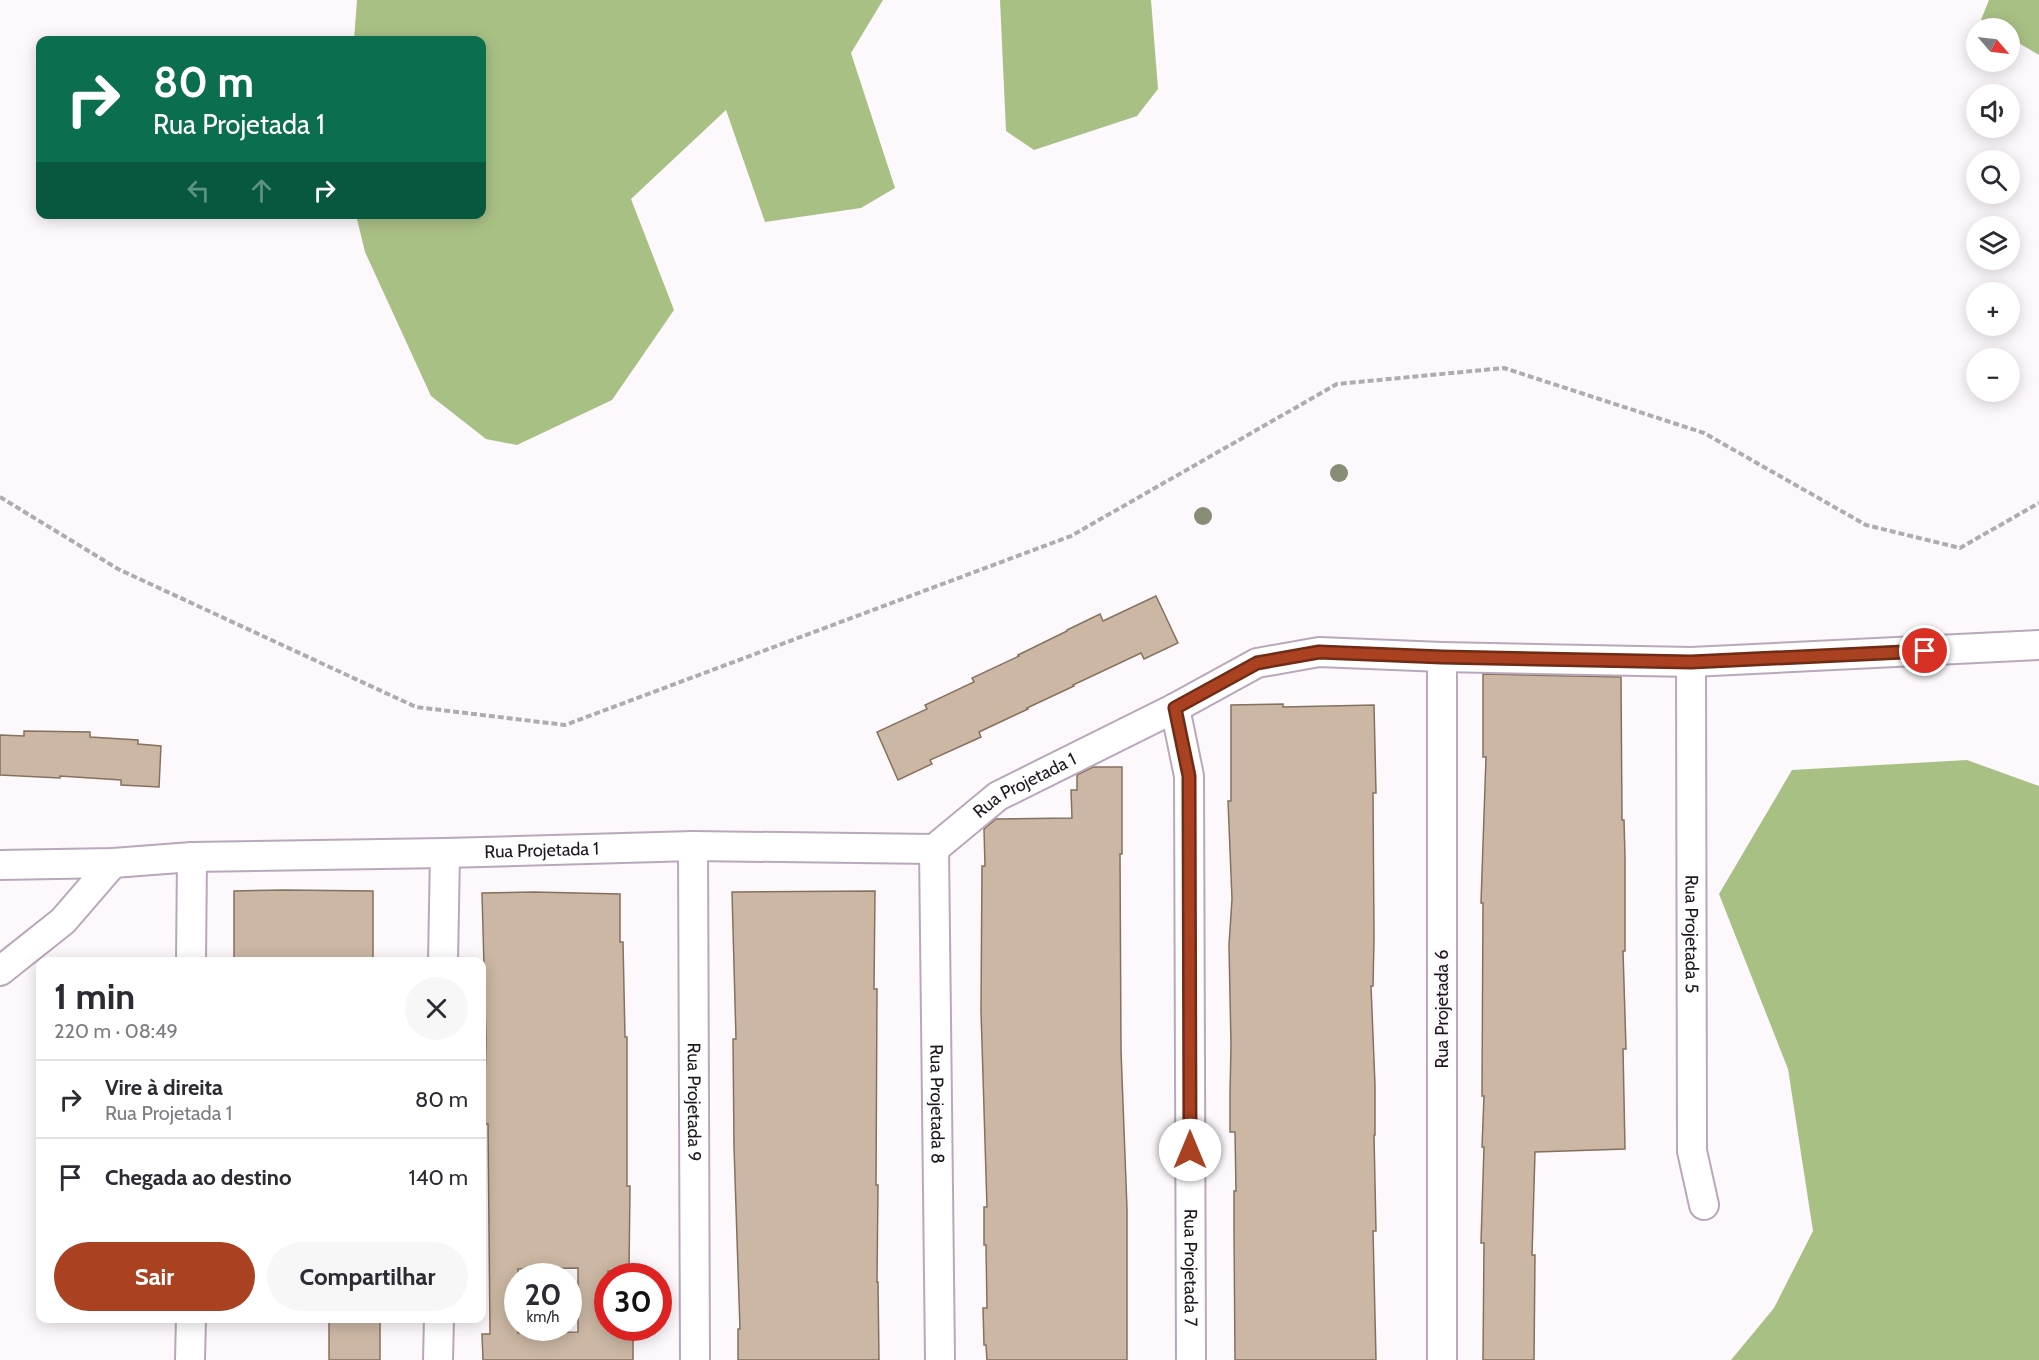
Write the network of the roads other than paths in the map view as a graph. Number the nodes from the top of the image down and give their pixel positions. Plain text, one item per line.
1 (2039, 645) edge
2 (1442, 657) junction
3 (1691, 662) junction
4 (1175, 708) junction
5 (693, 846) junction
6 (934, 849) junction
7 (445, 853) junction
8 (192, 857) junction
9 (113, 863) junction
10 (0, 865) edge
11 (191, 957) edge
12 (443, 957) edge
13 (0, 971) edge
14 (1704, 1205) dead end
15 (190, 1323) edge
16 (439, 1323) edge
17 (190, 1360) edge
18 (438, 1360) edge
19 (695, 1360) edge
20 (940, 1360) edge
21 (1191, 1360) edge
22 (1442, 1360) edge

1 - 3 street, Rua Projetada 1
2 - 3 street, Rua Projetada 1
2 - 4 street, Rua Projetada 1
2 - 22 street, Rua Projetada 6
3 - 14 street, Rua Projetada 5
4 - 6 street, Rua Projetada 1
4 - 21 street, Rua Projetada 7
5 - 6 street, Rua Projetada 1
5 - 7 street, Rua Projetada 1
5 - 19 street, Rua Projetada 9
6 - 20 street, Rua Projetada 8
7 - 8 street, Rua Projetada 1
7 - 12 street
8 - 9 street, Rua Projetada 1
8 - 11 street
9 - 10 street, Rua Projetada 1
9 - 13 street
15 - 17 street
16 - 18 street

